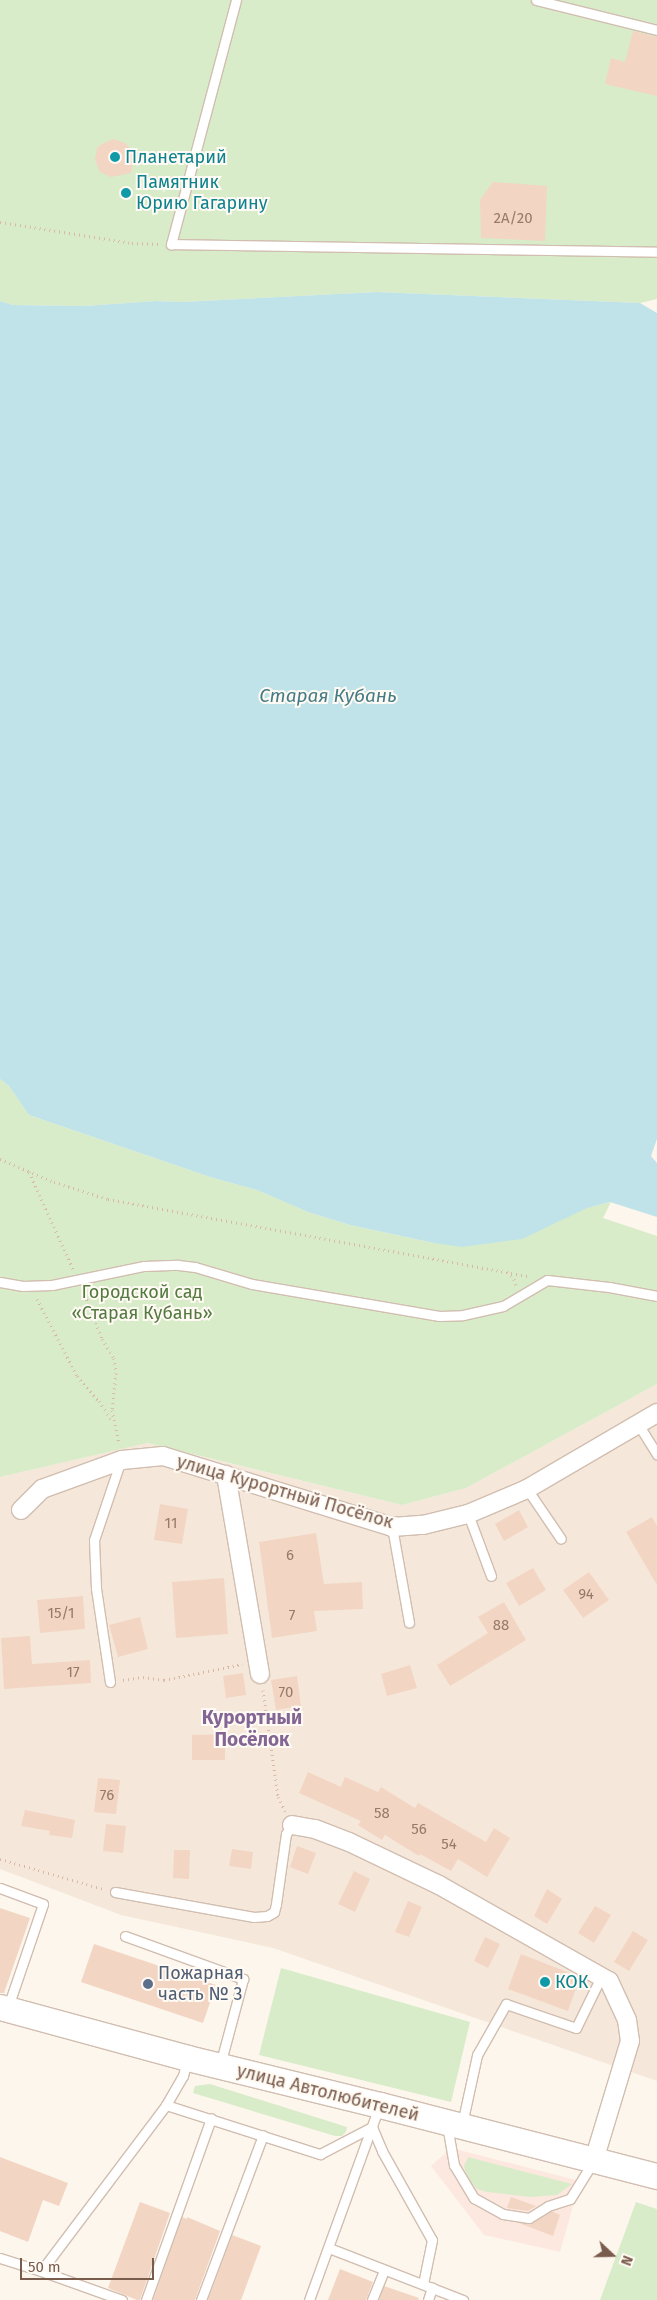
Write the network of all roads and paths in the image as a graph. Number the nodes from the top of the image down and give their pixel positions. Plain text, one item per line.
1 (236, 0) edge
2 (536, 0) edge
3 (657, 30) edge
4 (0, 222) edge
5 (171, 244) junction
6 (657, 252) edge
7 (0, 1159) edge
8 (29, 1172) junction
9 (78, 1280) junction
10 (547, 1280) junction
11 (0, 1282) edge
12 (31, 1285) junction
13 (657, 1296) edge
14 (657, 1413) edge
15 (638, 1424) junction
16 (116, 1426) junction
17 (657, 1454) edge
18 (122, 1460) junction
19 (226, 1475) junction
20 (527, 1489) junction
21 (21, 1510) dead end
22 (468, 1514) junction
23 (392, 1527) junction
24 (561, 1539) dead end
25 (491, 1576) dead end
26 (409, 1622) dead end
27 (259, 1668) junction
28 (110, 1682) joint
29 (292, 1825) junction
30 (0, 1860) edge
31 (0, 1888) edge
32 (116, 1892) joint
33 (125, 1936) dead end
34 (601, 1977) junction
35 (4, 2008) edge
36 (188, 2058) junction
37 (220, 2066) junction
38 (166, 2105) junction
39 (376, 2116) junction
40 (211, 2118) junction
41 (454, 2124) junction
42 (263, 2135) junction
43 (594, 2160) junction
44 (656, 2176) edge
45 (329, 2248) junction
46 (0, 2258) edge
47 (384, 2270) junction
48 (41, 2271) junction
49 (423, 2284) junction
50 (432, 2288) junction
51 (122, 2300) edge
52 (146, 2300) edge
53 (201, 2300) edge
54 (309, 2300) edge
55 (372, 2300) edge
56 (428, 2300) edge
57 (463, 2300) edge

1 - 5 lane
2 - 3 lane
4 - 5 path
5 - 6 lane
7 - 8 path
8 - 9 path
8 - 10 path
9 - 10 lane
9 - 12 lane
9 - 16 path
10 - 13 lane
11 - 12 lane
12 - 16 path
14 - 15 street, улица Курортный Посёлок
15 - 17 lane
15 - 20 street, улица Курортный Посёлок
16 - 18 path
18 - 19 street, улица Курортный Посёлок
18 - 21 street, улица Курортный Посёлок
18 - 28 lane
19 - 23 street, улица Курортный Посёлок
19 - 27 street
20 - 22 street, улица Курортный Посёлок
20 - 24 lane
22 - 23 street, улица Курортный Посёлок
22 - 25 lane
23 - 26 lane
27 - 28 path
27 - 29 path
29 - 32 lane
29 - 34 street
30 - 32 path
31 - 35 lane
33 - 37 lane
34 - 41 lane
34 - 43 street
35 - 36 street, улица Автолюбителей
36 - 37 street, улица Автолюбителей
36 - 38 lane
37 - 39 street, улица Автолюбителей
38 - 40 lane
38 - 48 lane
39 - 41 street, улица Автолюбителей
39 - 42 lane
39 - 45 lane
39 - 49 lane
40 - 42 lane
40 - 52 lane
41 - 43 street, улица Автолюбителей
41 - 43 lane
42 - 53 lane
43 - 44 street, улица Автолюбителей
45 - 47 lane
45 - 54 lane
46 - 48 lane
47 - 49 lane
47 - 55 lane
48 - 51 lane
49 - 50 lane
50 - 56 lane
50 - 57 lane

